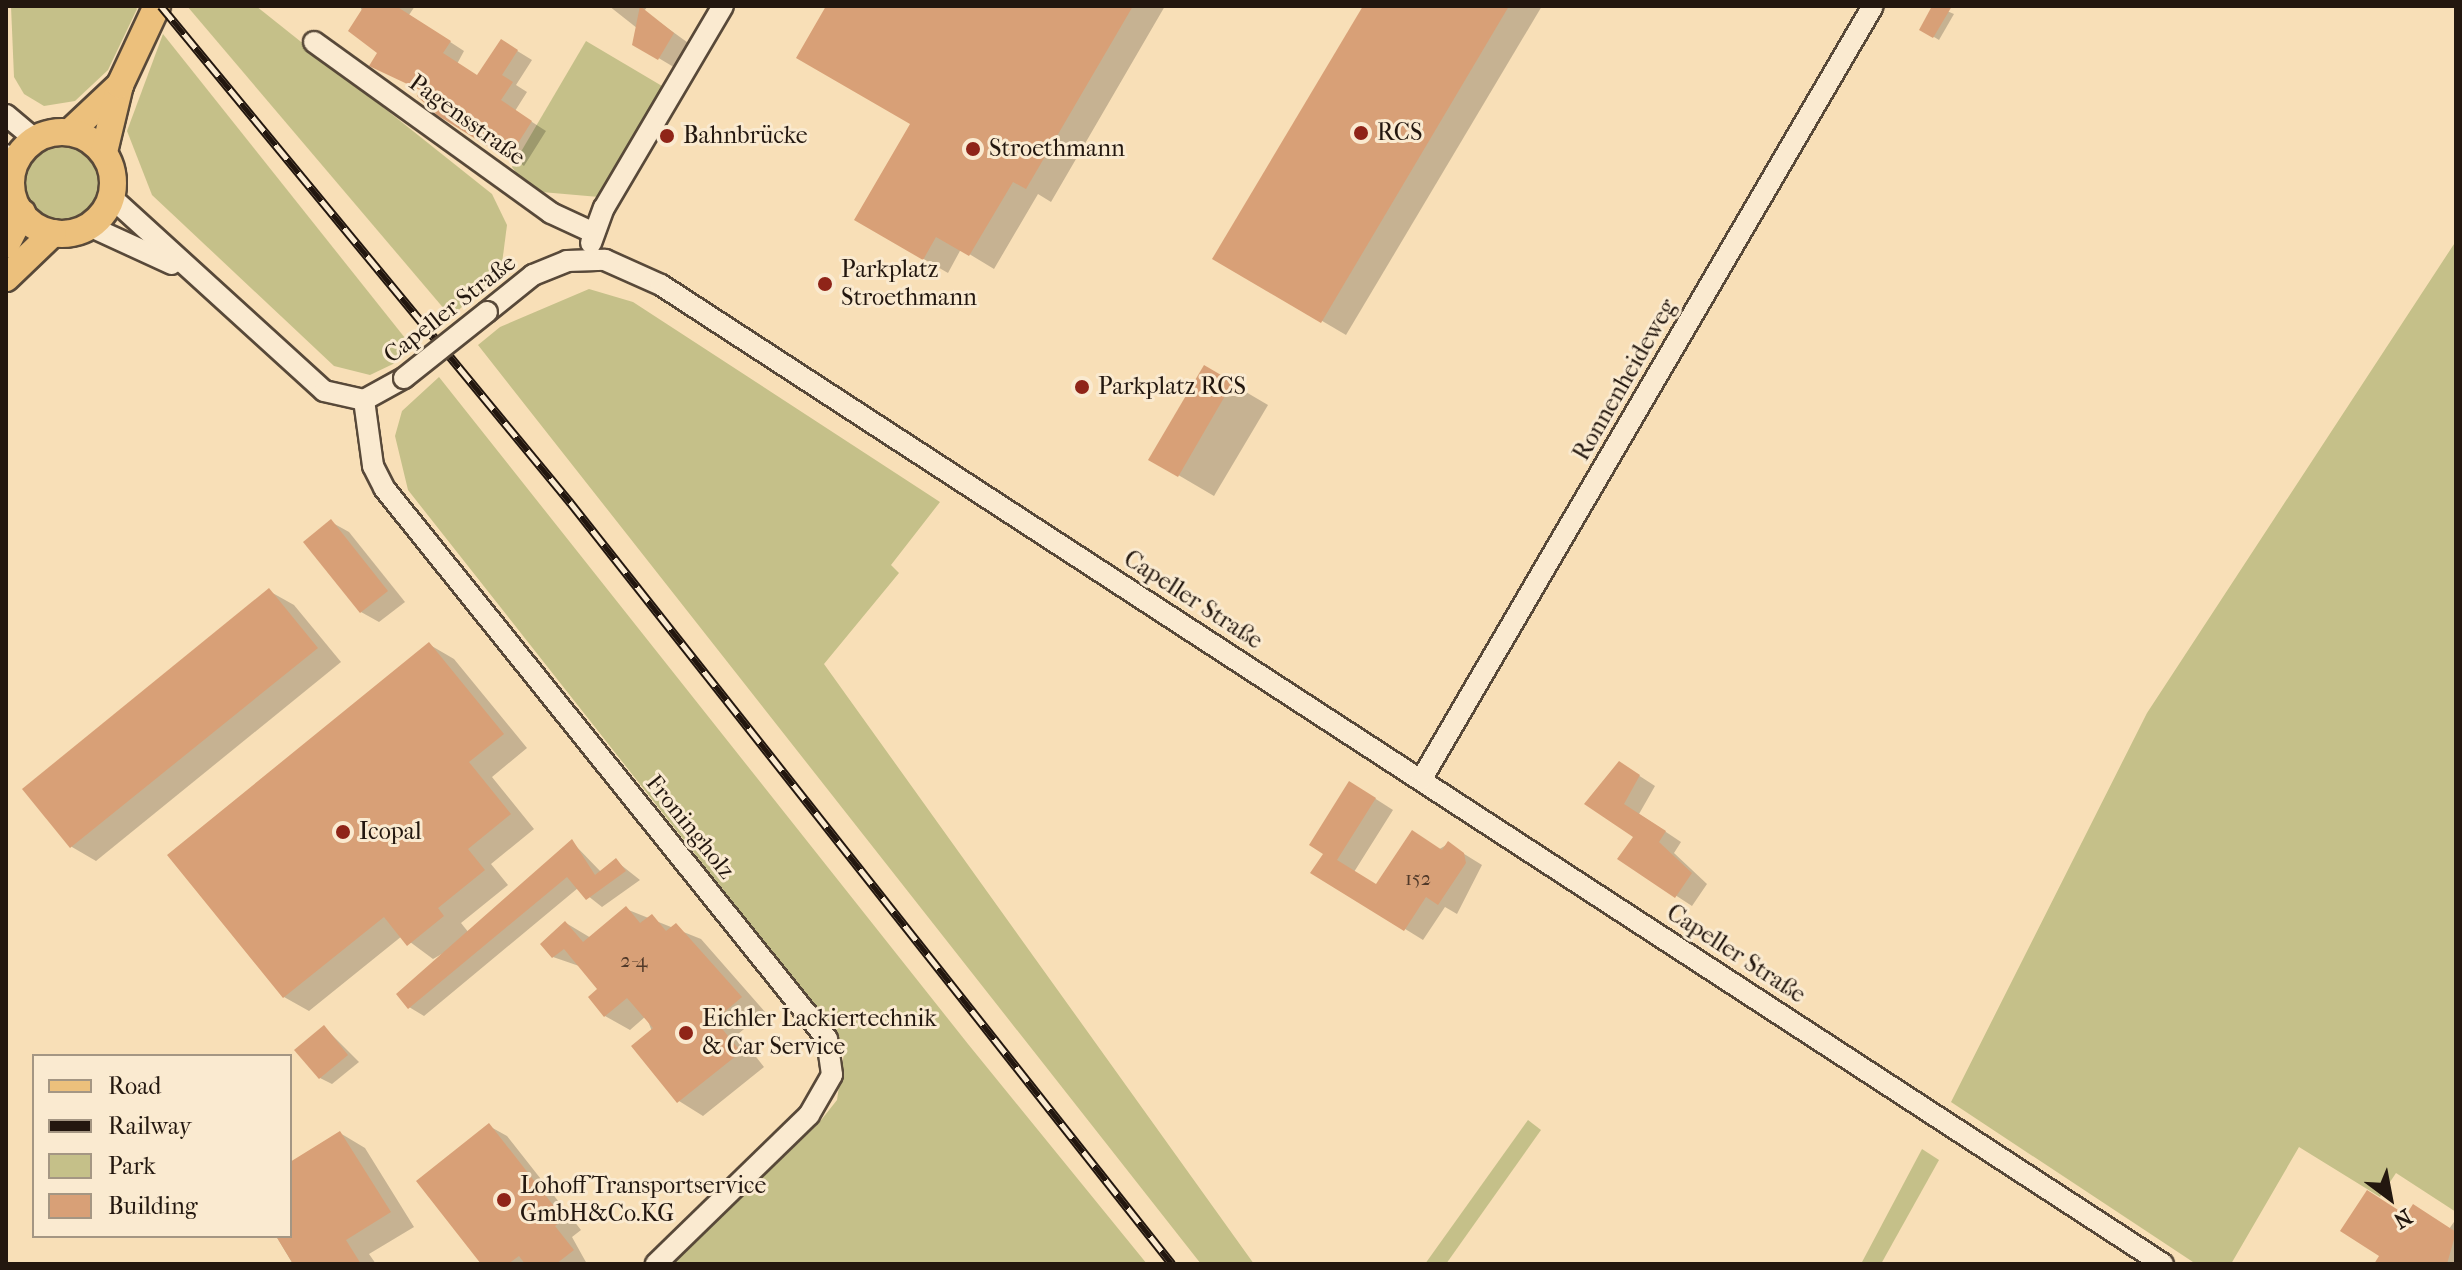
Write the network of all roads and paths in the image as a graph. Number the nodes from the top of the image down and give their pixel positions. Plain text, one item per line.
1 (157, 6) edge
2 (723, 6) edge
3 (1873, 6) edge
4 (314, 42) dead end
5 (120, 85) junction
6 (6, 115) edge
7 (70, 132) junction
8 (35, 139) junction
9 (104, 152) junction
10 (10, 162) edge
11 (111, 197) junction
12 (22, 213) junction
13 (89, 226) junction
14 (53, 233) junction
15 (594, 233) junction
16 (6, 245) edge
17 (586, 258) junction
18 (6, 278) edge
19 (200, 279) junction
20 (364, 400) junction
21 (1421, 780) junction
22 (656, 1264) edge
23 (2163, 1264) edge

1 - 5 main road
2 - 15 street
3 - 21 street, Ronnenheideweg
4 - 15 street, Pagensstraße
5 - 7 main road
5 - 9 main road
6 - 8 street
7 - 8 main road
7 - 9 main road
8 - 10 main road
9 - 11 main road
10 - 12 main road
11 - 13 main road
11 - 19 street
12 - 14 main road
12 - 16 main road
13 - 14 main road
13 - 19 street
14 - 18 main road
15 - 17 street
17 - 20 street, Capeller Straße, bridge
17 - 21 street, Capeller Straße
19 - 20 street
20 - 22 street, Froningholz
21 - 23 street, Capeller Straße

